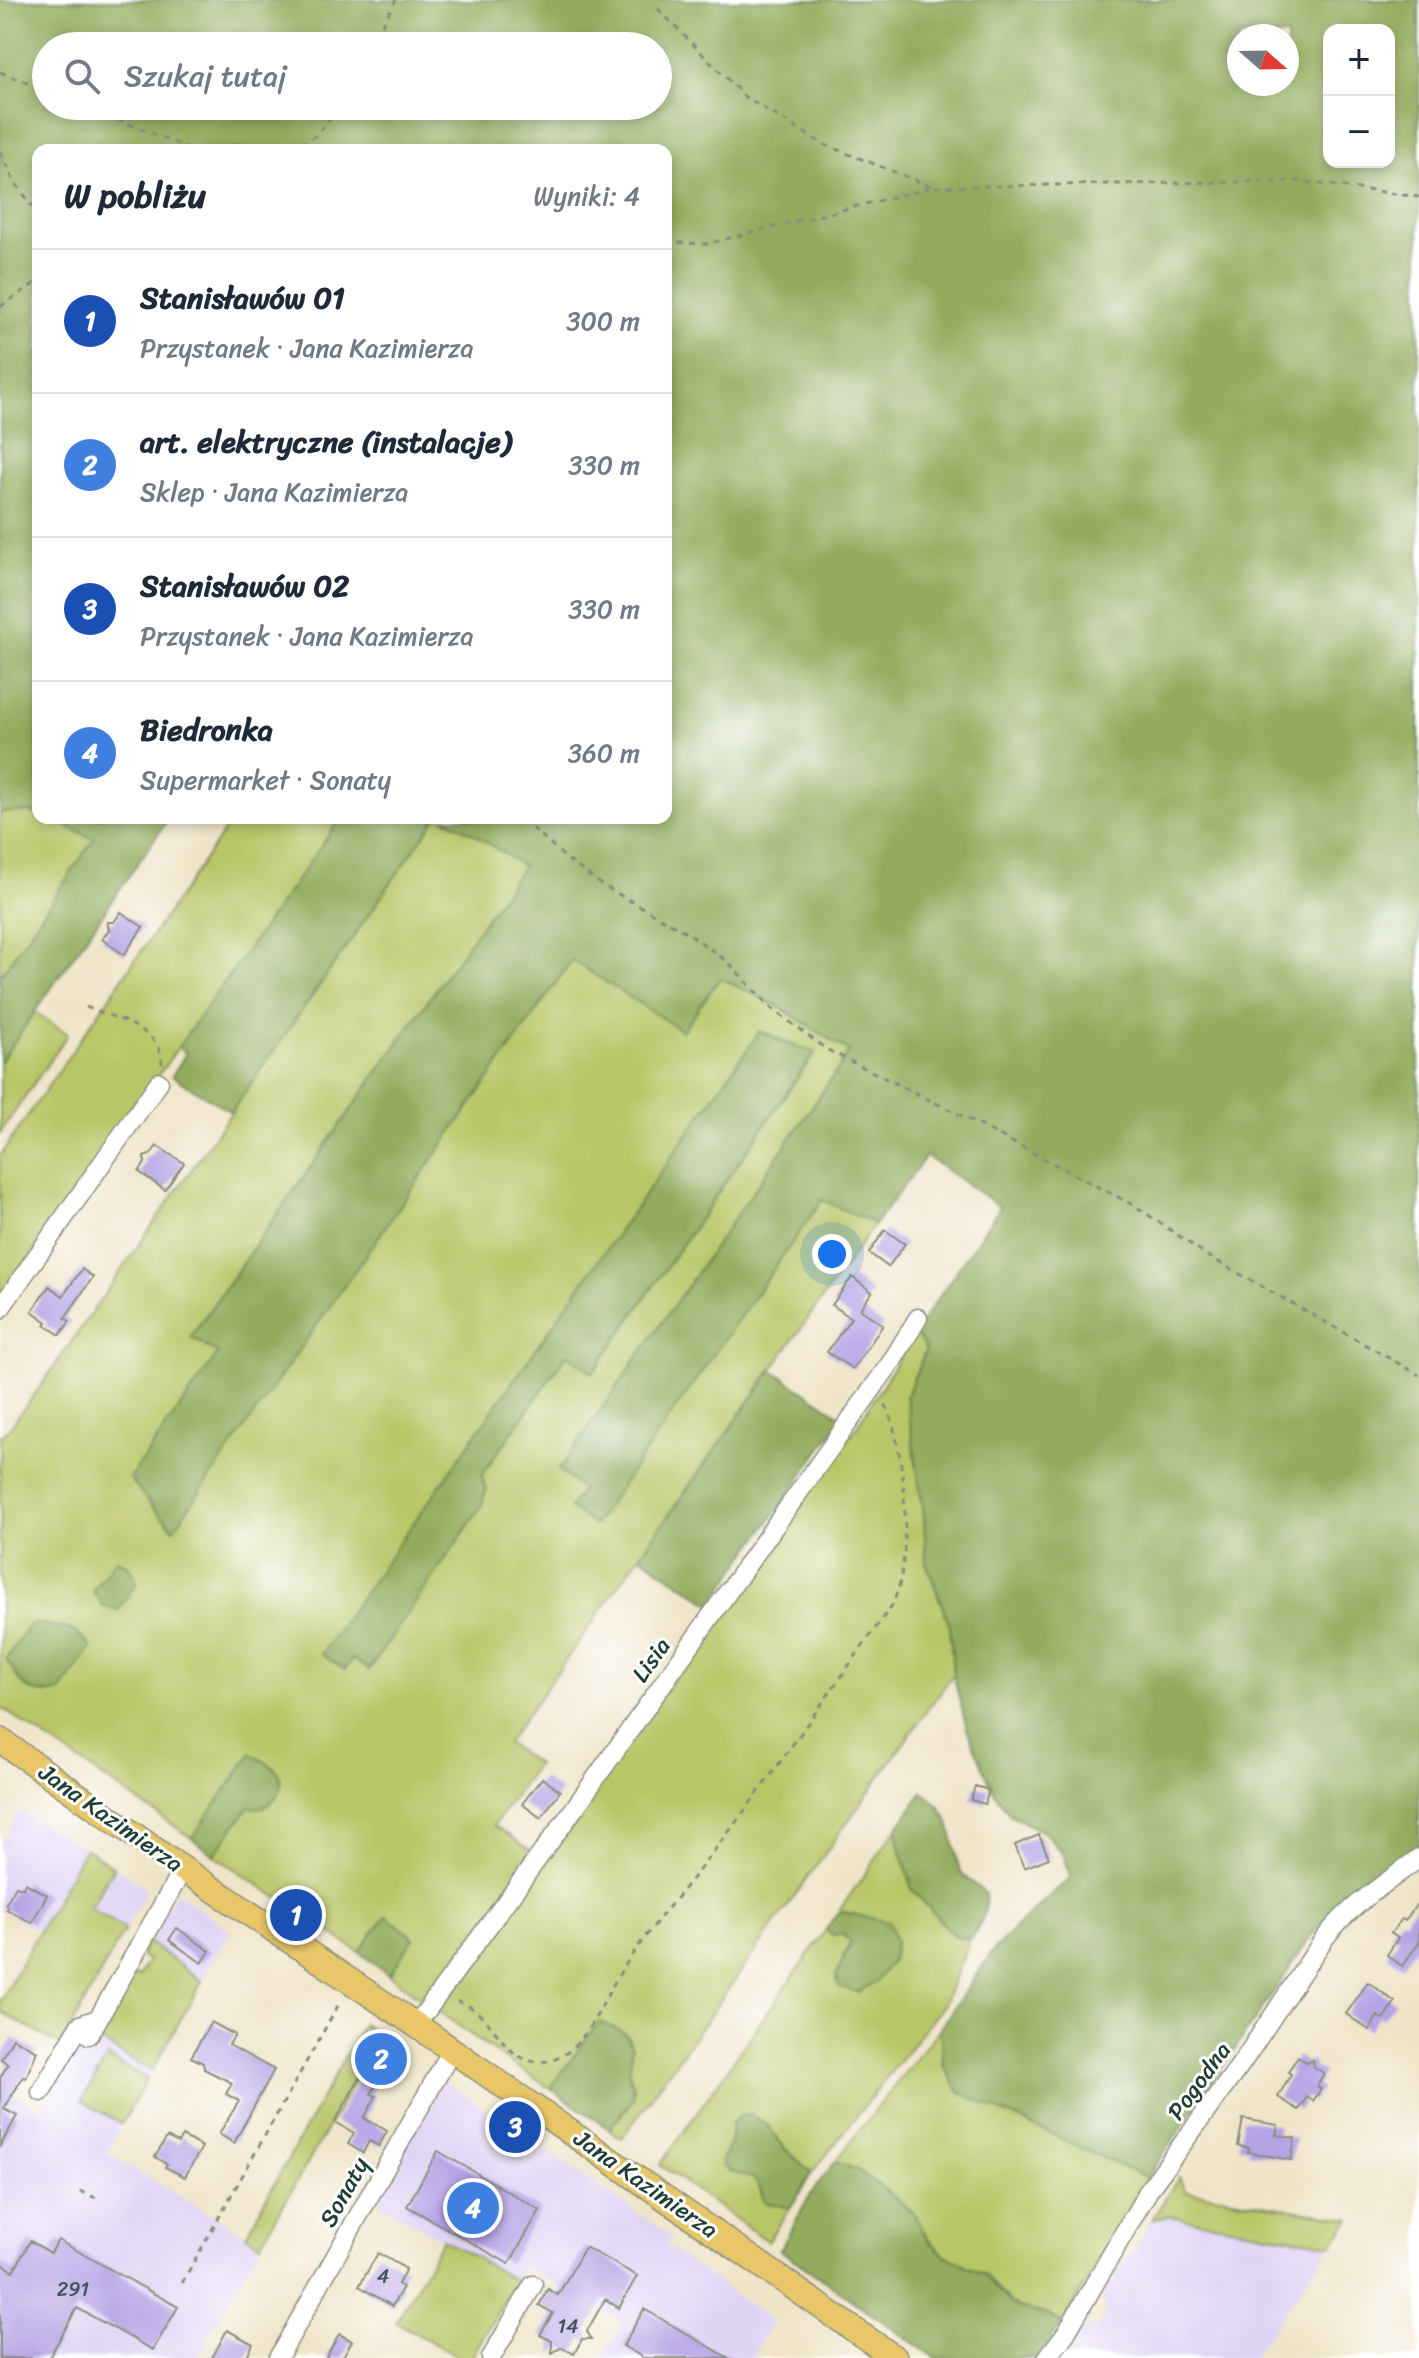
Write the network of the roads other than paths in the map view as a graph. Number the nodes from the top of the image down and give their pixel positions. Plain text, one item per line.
1 (159, 1082) road end
2 (0, 1309) edge
3 (918, 1318) dead end
4 (0, 1740) edge
5 (1419, 1858) edge
6 (183, 1869) junction
7 (416, 2025) junction
8 (452, 2050) junction
9 (41, 2092) dead end
10 (533, 2285) dead end
11 (278, 2358) edge
12 (491, 2358) edge
13 (895, 2358) edge
14 (1047, 2358) edge

1 - 2 street
3 - 7 street, Lisia
4 - 6 main road, Jana Kazimierza
5 - 14 street, Pogodna
6 - 7 main road, Jana Kazimierza
6 - 9 street
7 - 8 main road, Jana Kazimierza
8 - 11 street, Sonaty
8 - 13 main road, Jana Kazimierza
10 - 12 street

